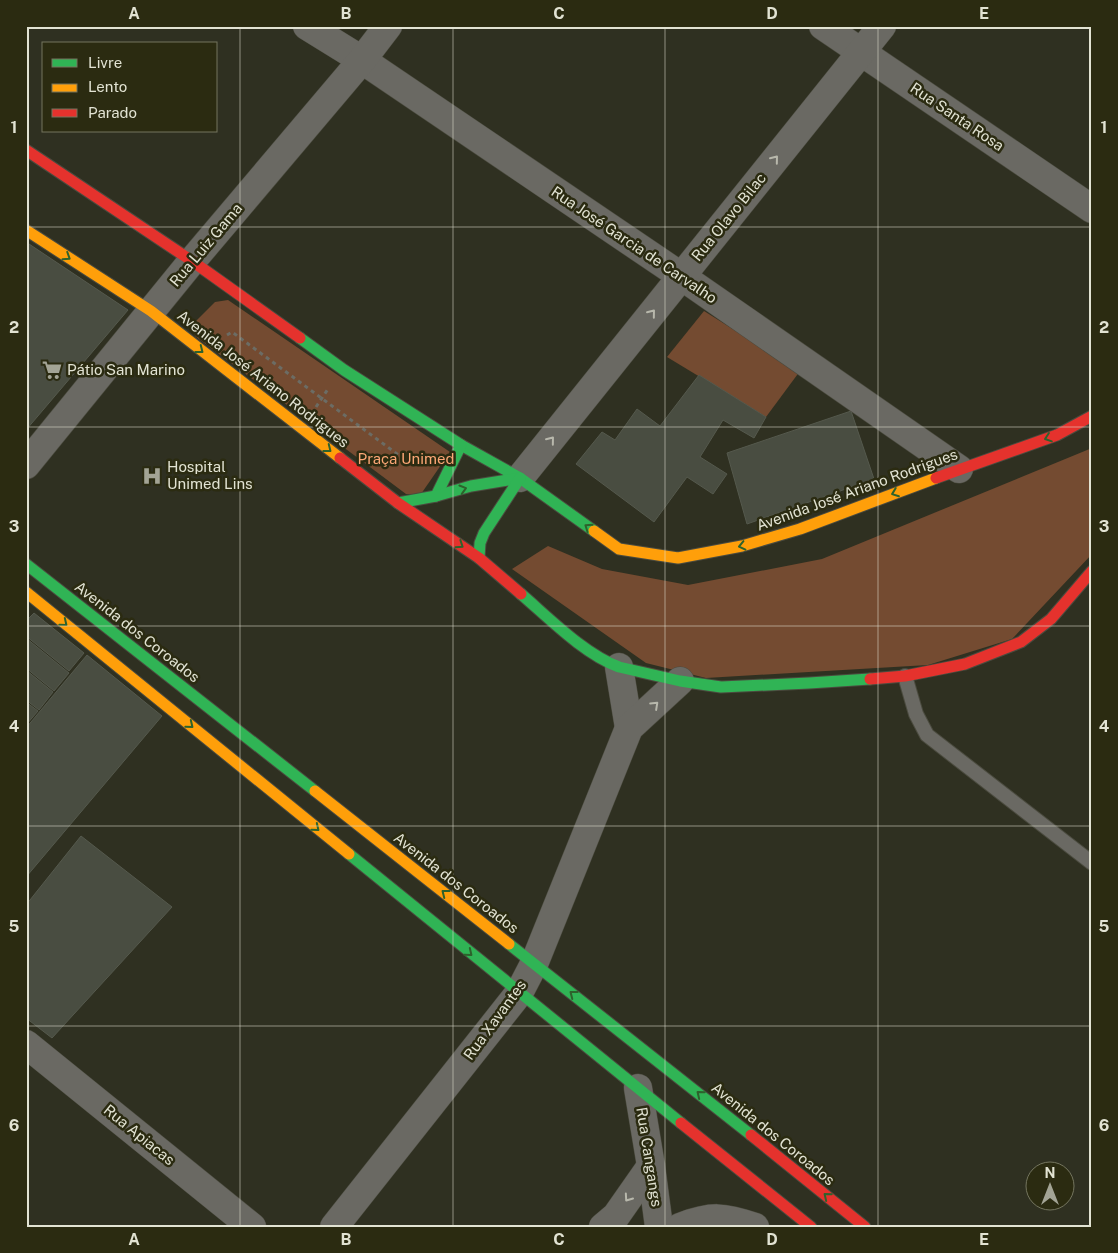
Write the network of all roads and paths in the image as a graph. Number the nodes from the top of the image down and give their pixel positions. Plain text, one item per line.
1 (306, 26) edge
2 (388, 26) edge
3 (823, 26) edge
4 (882, 26) edge
5 (862, 52) junction
6 (362, 60) junction
7 (26, 150) edge
8 (1092, 209) edge
9 (26, 230) edge
10 (192, 261) junction
11 (681, 276) junction
12 (151, 311) junction
13 (224, 337) dead end
14 (344, 370) junction
15 (322, 398) junction
16 (311, 415) dead end
17 (1092, 416) edge
18 (461, 445) junction
19 (427, 456) dead end
20 (26, 465) edge
21 (959, 469) junction
22 (520, 478) junction
23 (436, 496) junction
24 (398, 503) junction
25 (479, 558) junction
26 (26, 564) edge
27 (1092, 571) edge
28 (26, 592) edge
29 (619, 667) junction
30 (905, 676) junction
31 (680, 681) junction
32 (630, 728) junction
33 (1092, 863) edge
34 (534, 964) junction
35 (519, 993) junction
36 (26, 1044) edge
37 (638, 1088) junction
38 (651, 1166) junction
39 (252, 1227) edge
40 (334, 1227) edge
41 (603, 1227) edge
42 (659, 1227) edge
43 (680, 1227) edge
44 (755, 1227) edge
45 (811, 1227) edge
46 (865, 1227) edge

1 - 6 street, Rua José Garcia de Carvalho
2 - 6 street, Rua Luiz Gama
3 - 5 street, Rua Santa Rosa
4 - 5 street, Rua Olavo Bilac
5 - 8 street, Rua Santa Rosa
11 -> 5 street, Rua Olavo Bilac
6 - 10 street, Rua Luiz Gama
6 - 11 street, Rua José Garcia de Carvalho
7 - 10 street, Avenida José Ariano Rodrigues
9 -> 12 street, Avenida José Ariano Rodrigues
10 - 12 street, Rua Luiz Gama
10 - 14 street, Avenida José Ariano Rodrigues
11 - 21 street, Rua José Garcia de Carvalho
22 -> 11 street, Rua Olavo Bilac
12 - 20 street, Rua Luiz Gama
12 -> 24 street, Avenida José Ariano Rodrigues
13 - 15 path
14 - 15 path
14 - 18 street, Avenida José Ariano Rodrigues
15 - 16 path
15 - 19 path
17 -> 21 street, Avenida José Ariano Rodrigues
18 - 22 street, Avenida José Ariano Rodrigues
18 - 23 street
21 -> 22 street, Avenida José Ariano Rodrigues
23 -> 22 street
22 - 25 street
23 - 24 street
24 -> 25 street, Avenida José Ariano Rodrigues
25 - 29 street, Avenida José Ariano Rodrigues
34 -> 26 street, Avenida dos Coroados
27 - 30 street, Avenida José Ariano Rodrigues
28 -> 35 street
29 - 31 street, Avenida José Ariano Rodrigues
29 - 32 street
30 - 31 street, Avenida José Ariano Rodrigues
30 - 33 lane
32 -> 31 street, Rua Xavantes
32 - 34 street, Rua Xavantes
34 - 35 street, Rua Xavantes
46 -> 34 street, Avenida dos Coroados
35 - 37 street
35 - 40 street, Rua Xavantes
36 - 39 street, Rua Apiacas
37 - 38 street, Rua Cangangs
37 - 45 street
38 -> 41 street
38 - 42 street, Rua Cangangs
43 - 44 street

